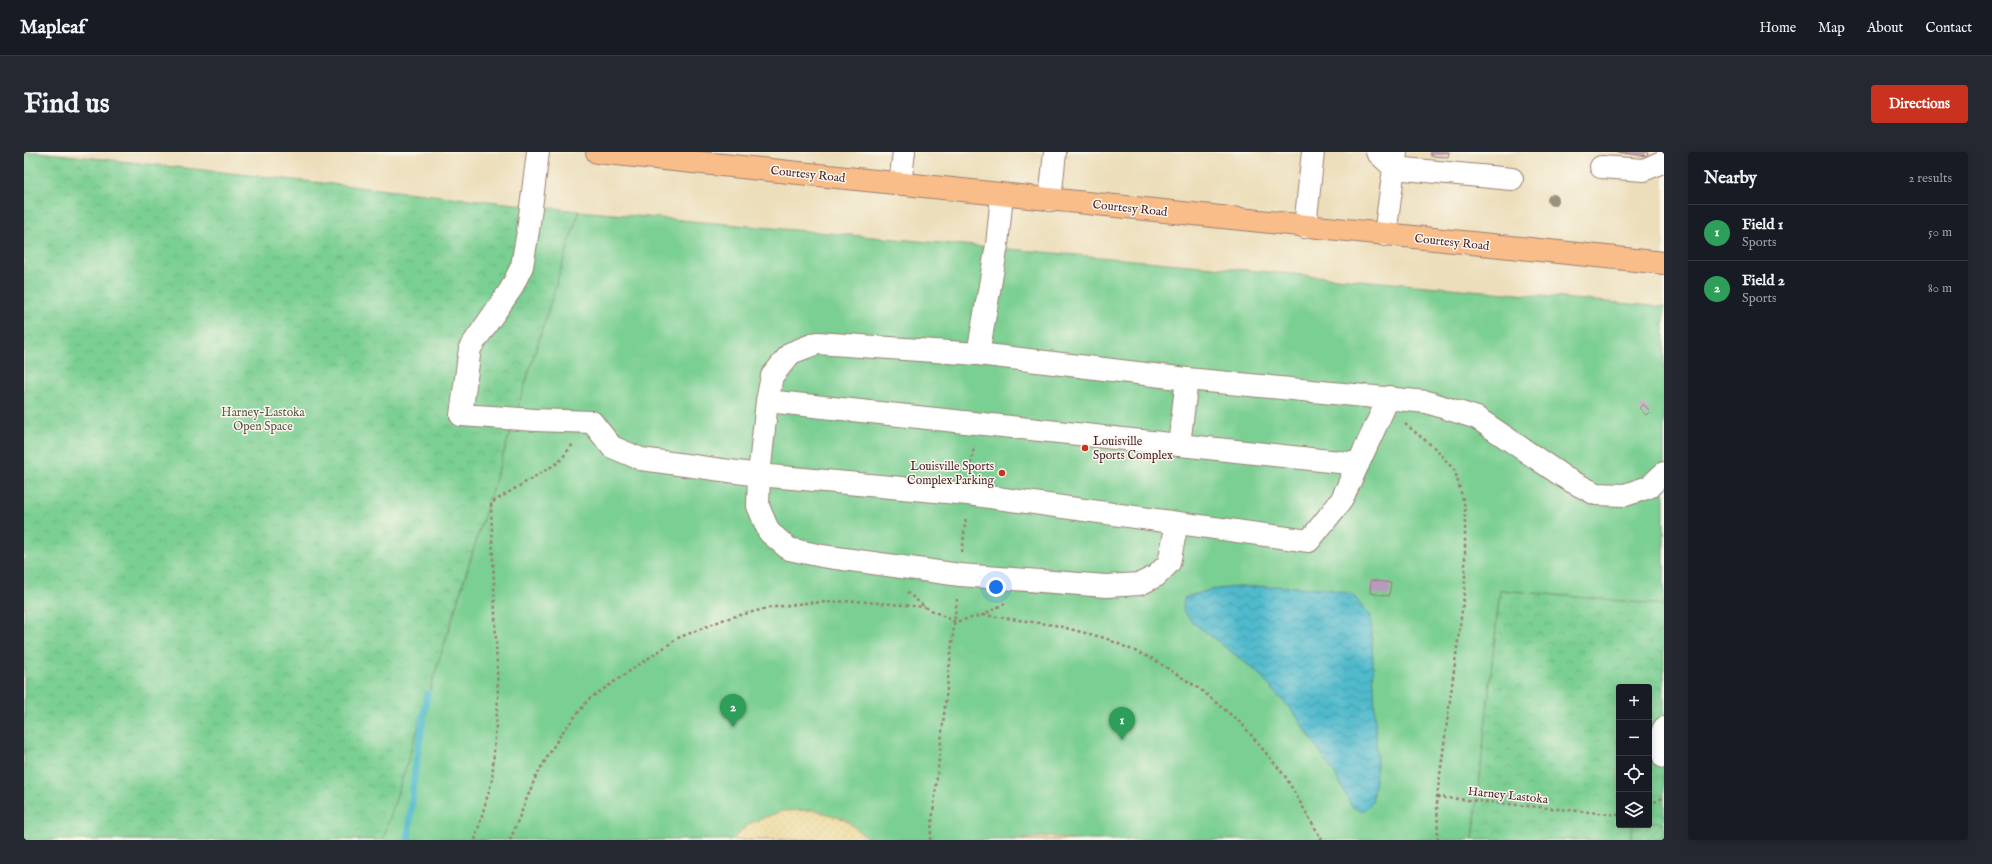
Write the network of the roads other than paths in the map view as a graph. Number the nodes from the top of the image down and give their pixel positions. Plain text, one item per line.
1 (538, 152) edge
2 (597, 152) edge
3 (904, 152) edge
4 (1055, 152) edge
5 (1313, 152) edge
6 (1377, 152) edge
7 (1395, 160) edge
8 (1664, 160) edge
9 (1601, 167) dead end
10 (1512, 179) dead end
11 (900, 184) junction
12 (1002, 195) junction
13 (1050, 200) junction
14 (1305, 227) junction
15 (1385, 236) junction
16 (1664, 263) edge
17 (978, 354) junction
18 (1187, 379) junction
19 (1389, 397) junction
20 (767, 401) junction
21 (1179, 445) junction
22 (1358, 464) junction
23 (1664, 473) edge
24 (759, 475) junction
25 (1177, 523) junction
26 (1664, 728) edge
27 (1664, 757) edge

1 - 24 street
2 - 11 main road, Courtesy Road
3 - 11 street
4 - 13 street
5 - 14 street
6 - 7 street
7 - 10 street
7 - 15 street
8 - 9 street
11 - 12 main road, Courtesy Road
12 - 13 main road, Courtesy Road
12 - 17 street
13 - 14 main road, Courtesy Road
14 - 15 main road, Courtesy Road
15 - 16 main road, Courtesy Road
17 - 18 street
17 - 20 street
18 - 19 street
18 - 21 street
19 - 22 street
19 - 23 street
20 - 21 street
20 - 24 street
21 - 22 street
22 - 25 street
24 - 25 street
24 - 25 street
26 - 27 street

